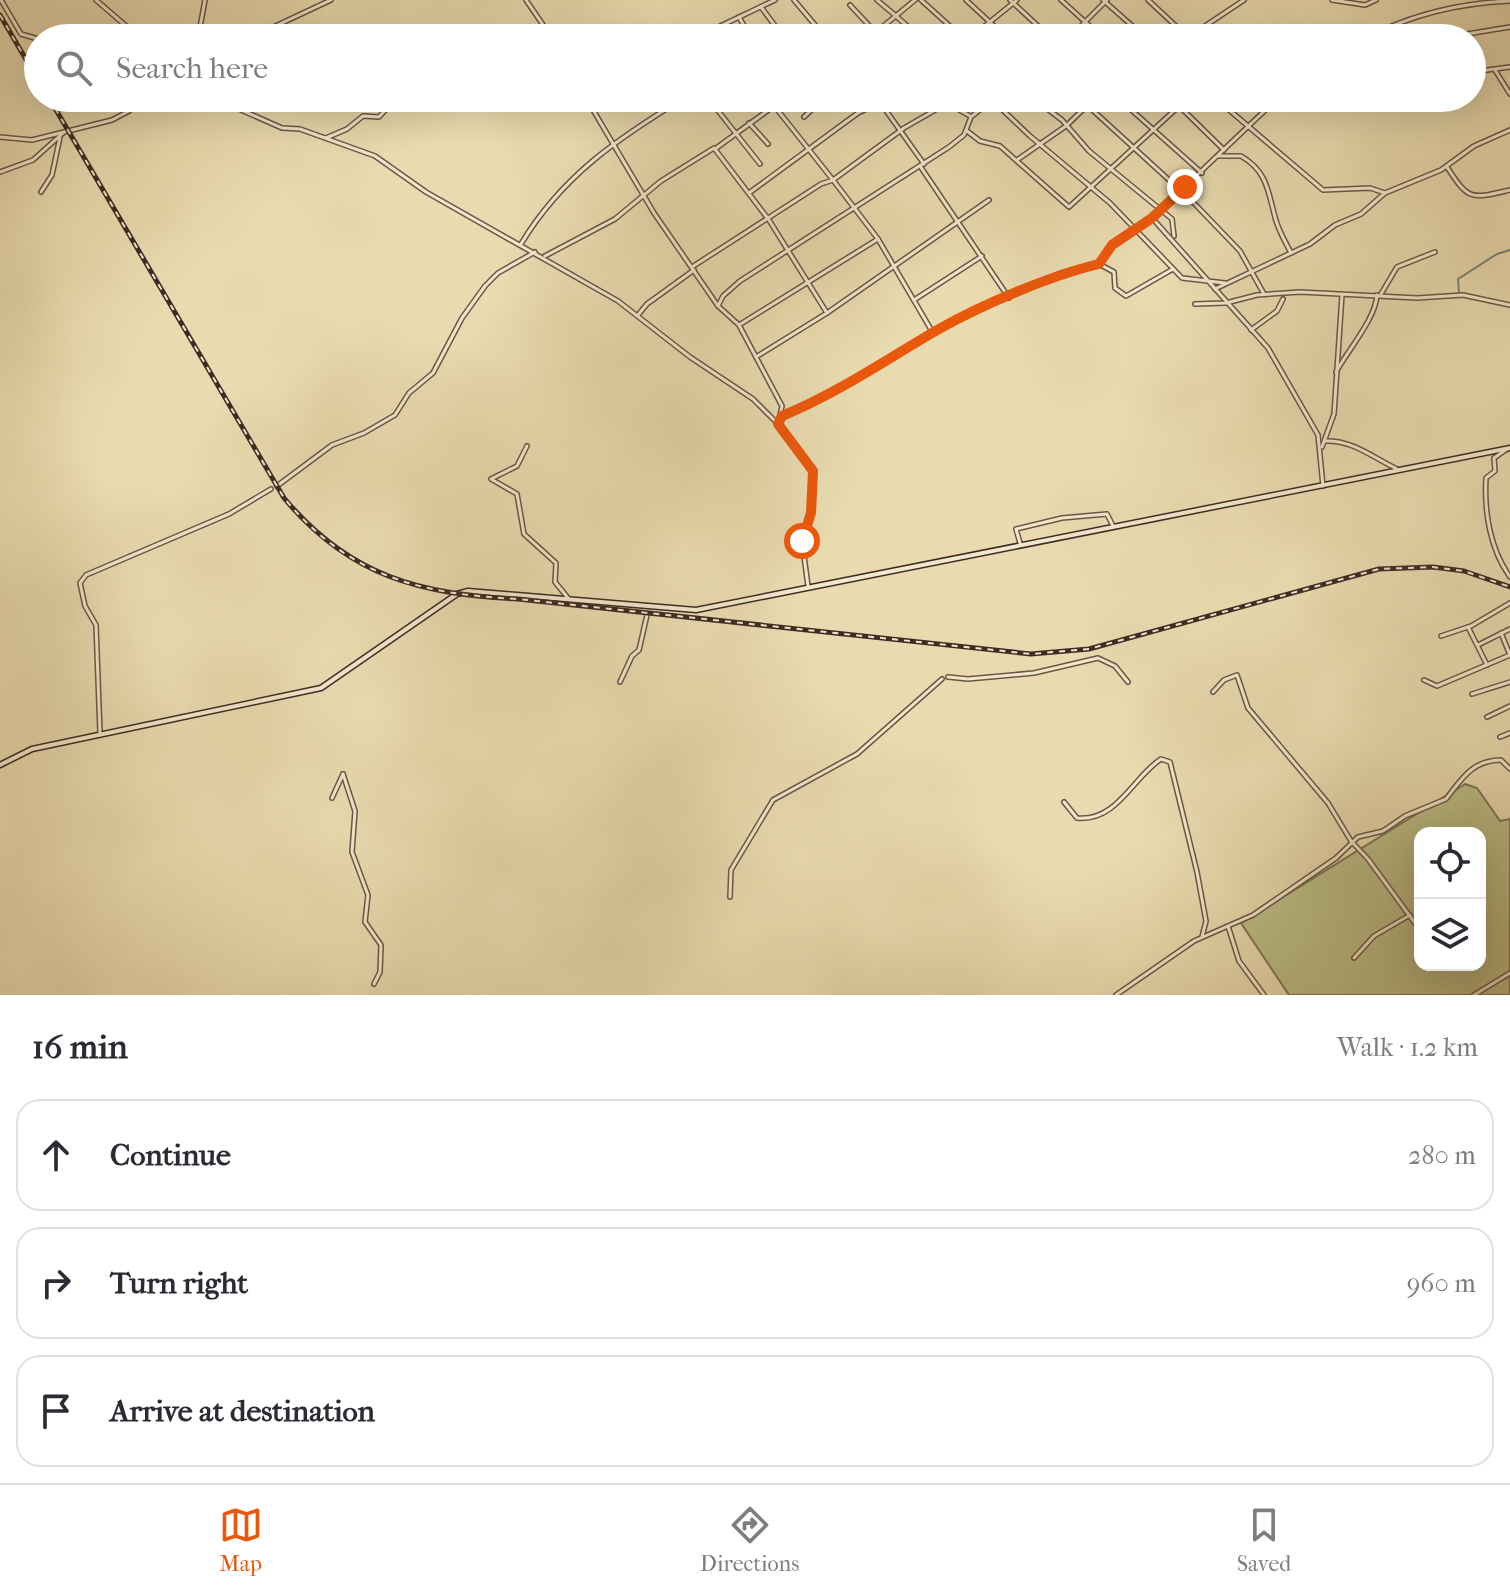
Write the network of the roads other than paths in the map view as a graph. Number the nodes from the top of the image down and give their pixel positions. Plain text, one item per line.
1 (1, 0) edge
2 (96, 0) edge
3 (205, 0) edge
4 (331, 0) edge
5 (526, 0) edge
6 (775, 0) edge
7 (794, 0) edge
8 (877, 0) edge
9 (915, 0) edge
10 (921, 0) edge
11 (966, 0) edge
12 (1061, 0) edge
13 (1148, 0) edge
14 (1244, 0) edge
15 (1332, 0) edge
16 (1376, 0) edge
17 (1014, 1) edge
18 (1105, 1) edge
19 (1510, 1) edge
20 (850, 5) dead end
21 (761, 7) junction
22 (897, 16) junction
23 (739, 17) junction
24 (1087, 22) junction
25 (989, 23) joint
26 (124, 24) edge
27 (201, 24) edge
28 (280, 24) edge
29 (542, 24) edge
30 (724, 24) edge
31 (743, 24) edge
32 (774, 24) edge
33 (814, 24) edge
34 (868, 24) edge
35 (887, 24) edge
36 (906, 24) edge
37 (948, 24) edge
38 (1037, 24) edge
39 (1090, 24) edge
40 (1130, 24) edge
41 (1174, 24) edge
42 (1208, 24) edge
43 (1393, 24) edge
44 (1510, 27) edge
45 (1486, 31) edge
46 (24, 35) edge
47 (1510, 67) edge
48 (1495, 70) junction
49 (1486, 71) edge
50 (1510, 94) edge
51 (127, 112) edge
52 (248, 112) edge
53 (384, 112) edge
54 (594, 112) edge
55 (662, 112) edge
56 (718, 112) edge
57 (765, 112) edge
58 (778, 112) edge
59 (809, 112) edge
60 (860, 112) edge
61 (888, 112) edge
62 (933, 112) edge
63 (964, 112) edge
64 (977, 112) edge
65 (1006, 112) edge
66 (1050, 112) edge
67 (1081, 112) edge
68 (1093, 112) edge
69 (1134, 112) edge
70 (1174, 112) edge
71 (1186, 112) edge
72 (1234, 112) edge
73 (1264, 112) edge
74 (972, 116) junction
75 (804, 117) dead end
76 (749, 123) junction
77 (1066, 126) junction
78 (1249, 128) junction
79 (966, 130) junction
80 (1510, 130) edge
81 (1155, 131) junction
82 (903, 132) junction
83 (734, 134) junction
84 (61, 135) junction
85 (0, 137) edge
86 (326, 138) junction
87 (612, 144) junction
88 (768, 144) dead end
89 (1040, 144) junction
90 (715, 149) junction
91 (1133, 149) junction
92 (809, 150) junction
93 (1224, 150) junction
94 (1218, 156) junction
95 (1017, 160) junction
96 (760, 164) dead end
97 (922, 165) junction
98 (1447, 167) junction
99 (1110, 168) junction
100 (0, 172) edge
101 (1202, 173) junction
102 (833, 180) junction
103 (1090, 186) junction
104 (1180, 190) junction
105 (1510, 190) edge
106 (41, 192) dead end
107 (749, 193) junction
108 (1385, 193) junction
109 (643, 196) junction
110 (989, 200) dead end
111 (855, 206) junction
112 (1161, 209) junction
113 (1152, 218) junction
114 (769, 220) junction
115 (959, 223) junction
116 (1134, 227) junction
117 (878, 239) junction
118 (1174, 239) junction
119 (521, 244) junction
120 (786, 251) junction
121 (535, 252) junction
122 (1435, 252) dead end
123 (1291, 253) junction
124 (982, 256) junction
125 (542, 257) junction
126 (1099, 264) junction
127 (893, 268) junction
128 (693, 269) junction
129 (1173, 269) junction
130 (1252, 271) junction
131 (1209, 281) junction
132 (807, 283) junction
133 (1227, 283) junction
134 (1215, 289) junction
135 (1264, 294) junction
136 (1342, 295) junction
137 (1379, 296) junction
138 (1009, 298) junction
139 (1283, 299) dead end
140 (914, 300) junction
141 (1226, 303) junction
142 (1195, 304) dead end
143 (1510, 305) edge
144 (718, 306) junction
145 (827, 313) junction
146 (638, 315) junction
147 (739, 325) junction
148 (1251, 330) junction
149 (933, 333) junction
150 (756, 357) junction
151 (1336, 372) junction
152 (782, 416) junction
153 (778, 424) junction
154 (1325, 441) junction
155 (527, 446) dead end
156 (1508, 449) edge
157 (1321, 451) junction
158 (1401, 470) junction
159 (277, 486) dead end
160 (1323, 486) junction
161 (271, 489) dead end
162 (1113, 526) junction
163 (1020, 543) junction
164 (1510, 577) edge
165 (808, 586) junction
166 (571, 600) junction
167 (1510, 603) edge
168 (647, 615) dead end
169 (1468, 627) junction
170 (1510, 629) edge
171 (1501, 633) junction
172 (1441, 636) dead end
173 (1478, 645) junction
174 (1510, 655) edge
175 (1487, 665) junction
176 (948, 677) dead end
177 (942, 679) dead end
178 (1424, 680) dead end
179 (620, 682) dead end
180 (1128, 682) dead end
181 (1510, 682) edge
182 (1213, 692) dead end
183 (1472, 694) dead end
184 (1510, 706) edge
185 (1487, 717) dead end
186 (1510, 733) edge
187 (100, 734) junction
188 (1500, 737) dead end
189 (0, 765) edge
190 (1510, 769) edge
191 (332, 798) dead end
192 (1064, 802) dead end
193 (1351, 841) junction
194 (730, 897) dead end
195 (1410, 915) junction
196 (1414, 921) edge
197 (1228, 926) junction
198 (1202, 937) junction
199 (1354, 958) dead end
200 (1510, 973) edge
201 (374, 984) dead end
202 (1116, 995) edge
203 (1264, 995) edge
204 (1474, 995) edge

1 - 46 street
2 - 26 street
3 - 27 street
4 - 28 street
5 - 29 street
6 - 21 street
7 - 33 street
8 - 22 street
9 - 22 street
10 - 37 street
11 - 25 street
12 - 24 street
13 - 41 street
14 - 42 street
15 - 16 street
17 - 25 street
17 - 38 street
18 - 24 street
18 - 40 street
19 - 43 street
20 - 34 street
21 - 23 street
21 - 32 street
22 - 35 street
22 - 36 street
23 - 30 street
23 - 31 street
24 - 39 street
44 - 45 street
47 - 48 street
48 - 49 street
48 - 50 street
51 - 84 street
52 - 86 street
53 - 86 street
54 - 87 street
55 - 87 street
56 - 83 street
57 - 76 street
58 - 92 street
59 - 75 street
60 - 92 street
61 - 82 street
62 - 82 street
63 - 74 street
64 - 74 street
65 - 89 street
66 - 77 street
67 - 77 street
68 - 91 street
69 - 81 street
70 - 81 street
71 - 93 street
72 - 78 street
73 - 78 street
74 - 79 street
76 - 83 street
76 - 88 street
77 - 89 street
77 - 99 street
78 - 93 street
78 - 108 street
79 - 95 street
79 - 97 street
80 - 98 street
81 - 91 street
81 - 101 street
82 - 97 street
82 - 102 street
83 - 90 street
83 - 96 street
84 - 85 street
84 - 100 street
84 - 106 street
86 - 119 street
87 - 109 street
87 - 119 street
89 - 95 street
89 - 103 street
90 - 107 street
90 - 109 street
91 - 99 street
91 - 104 street
92 - 102 street
92 - 107 street
93 - 94 street
94 - 101 street
94 - 123 street
95 - 103 street
97 - 111 street
97 - 115 street
98 - 105 street
98 - 108 street
99 - 103 street
99 - 112 street
101 - 104 street
102 - 111 street
102 - 114 street
103 - 116 street
104 - 112 street
104 - 130 street
107 - 114 street
108 - 123 street
109 - 125 street
109 - 128 street
110 - 115 street
111 - 117 street
111 - 120 street
112 - 113 street
112 - 118 street
113 - 116 street
113 - 118 street
114 - 120 street
114 - 128 street
115 - 124 street
115 - 127 street
116 - 126 street
116 - 129 street
117 - 127 street
117 - 132 street
118 - 131 street
119 - 121 street
120 - 132 street
120 - 144 street
121 - 125 street
121 - 159 street
122 - 137 street
123 - 130 street
124 - 138 street
124 - 140 street
125 - 146 street
126 - 129 street
126 - 138 street
127 - 140 street
127 - 145 street
128 - 144 street
128 - 146 street
129 - 131 street
130 - 133 street
130 - 135 street
131 - 133 street
131 - 134 street
132 - 145 street
132 - 147 street
133 - 134 street
134 - 141 street
135 - 136 street
135 - 141 street
136 - 137 street
136 - 151 street
137 - 143 street
137 - 151 street
138 - 149 street
139 - 148 street
140 - 149 street
141 - 142 street
141 - 148 street
144 - 147 street
145 - 150 street
146 - 153 street
147 - 150 street
148 - 157 street
149 - 152 street
150 - 152 street
151 - 154 street
152 - 153 street
153 - 165 street
154 - 157 street
154 - 158 street
155 - 166 street
156 - 158 street
156 - 164 street
157 - 160 street
158 - 160 street
160 - 162 street
161 - 187 street
162 - 163 street
162 - 163 street
163 - 165 street
165 - 166 street
166 - 187 street
167 - 169 street
168 - 179 street
169 - 172 street
169 - 173 street
170 - 171 street
171 - 173 street
171 - 174 street
173 - 175 street
174 - 175 street
175 - 178 street
176 - 180 street
177 - 194 street
181 - 183 street
182 - 193 street
184 - 185 street
186 - 188 street
187 - 189 street
190 - 193 street
191 - 201 street
192 - 198 street
193 - 195 street
193 - 197 street
195 - 196 street
195 - 199 street
197 - 198 street
197 - 203 street
198 - 202 street
200 - 204 street

